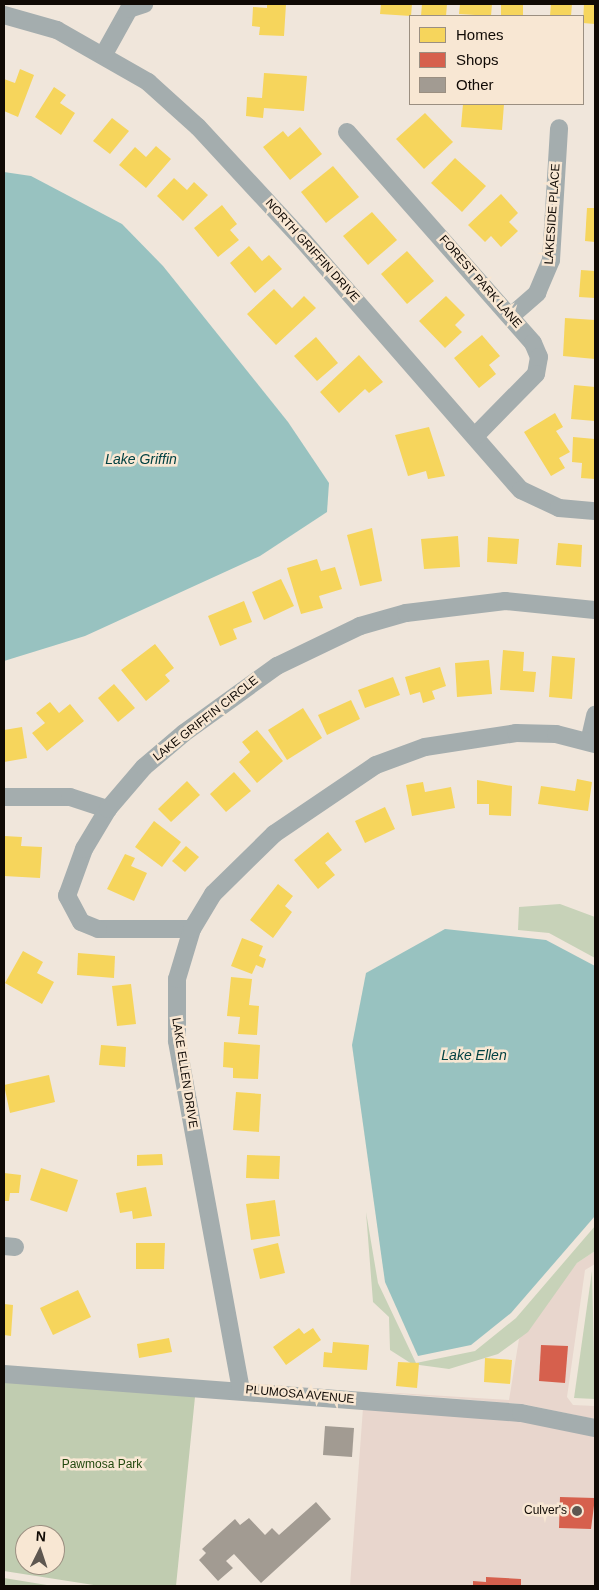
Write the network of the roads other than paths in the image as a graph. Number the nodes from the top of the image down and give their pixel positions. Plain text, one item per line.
1 (144, 4) edge
2 (4, 15) edge
3 (104, 54) junction
4 (558, 128) dead end
5 (347, 132) dead end
6 (511, 316) junction
7 (476, 435) junction
8 (595, 511) edge
9 (595, 610) edge
10 (595, 715) edge
11 (592, 743) edge
12 (4, 797) edge
13 (108, 809) junction
14 (192, 929) junction
15 (4, 1374) edge
16 (241, 1390) junction
17 (595, 1428) edge

1 - 3 street
2 - 3 street, NORTH GRIFFIN DRIVE
3 - 7 street, NORTH GRIFFIN DRIVE
4 - 6 street, LAKESIDE PLACE
5 - 6 street, FOREST PARK LANE
6 - 7 street, FOREST PARK LANE
7 - 8 street, NORTH GRIFFIN DRIVE
9 - 13 street, LAKE GRIFFIN CIRCLE
10 - 11 street
11 - 14 street, LAKE ELLEN DRIVE
12 - 13 street
13 - 14 street, LAKE GRIFFIN CIRCLE
14 - 16 street, LAKE ELLEN DRIVE
15 - 16 street, PLUMOSA AVENUE
16 - 17 street, PLUMOSA AVENUE

